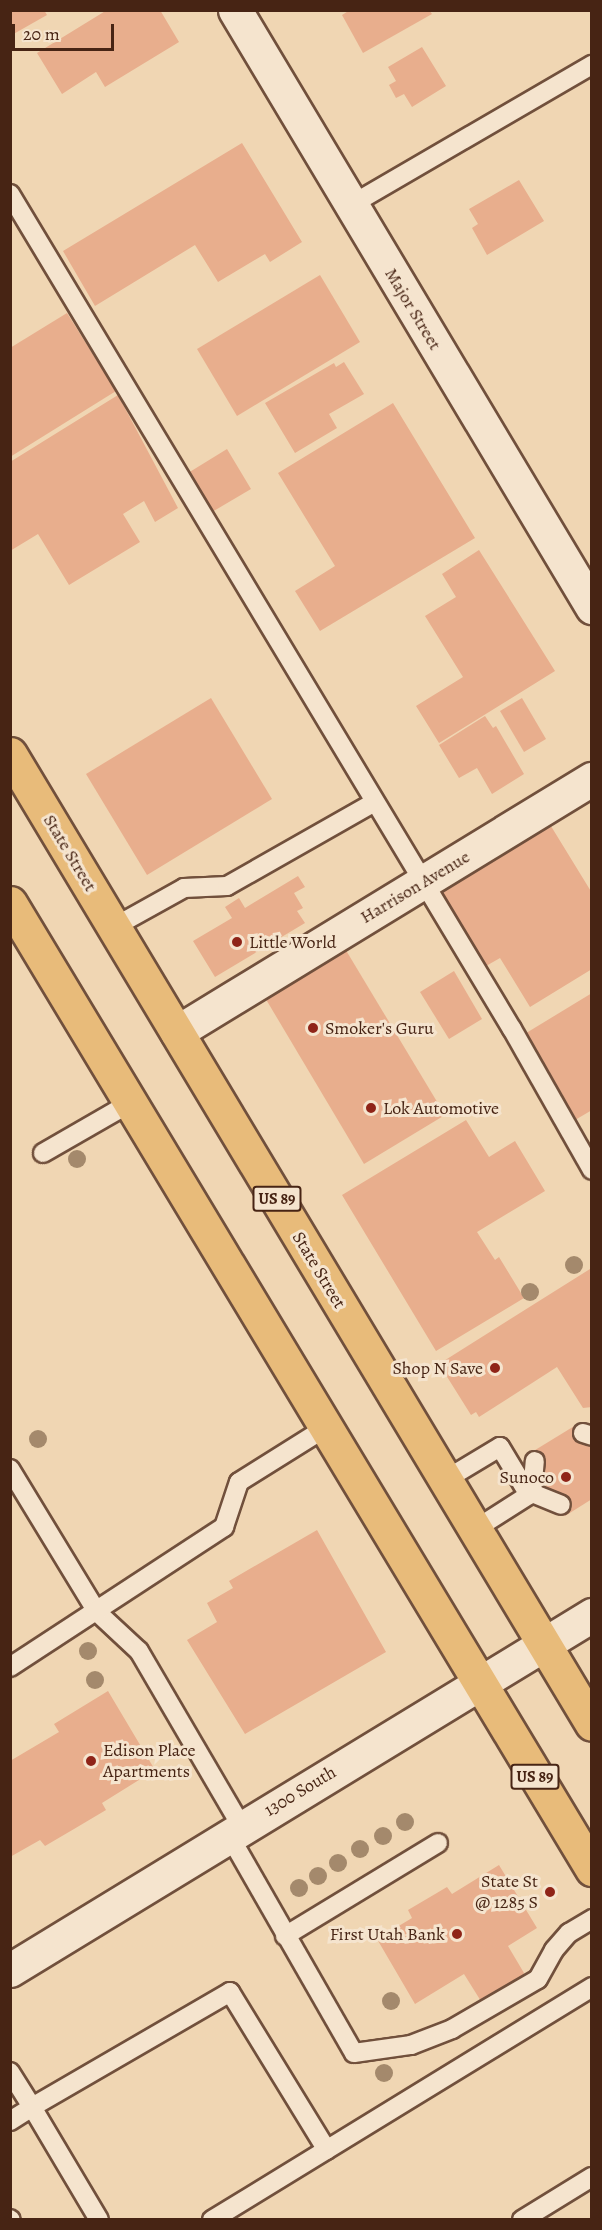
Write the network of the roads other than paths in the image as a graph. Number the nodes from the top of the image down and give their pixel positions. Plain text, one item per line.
1 (235, 10) edge
2 (591, 65) edge
3 (10, 194) edge
4 (351, 205) junction
5 (591, 607) edge
6 (10, 754) edge
7 (591, 779) edge
8 (373, 803) junction
9 (421, 883) junction
10 (10, 903) edge
11 (114, 927) junction
12 (177, 1032) junction
13 (130, 1103) junction
14 (43, 1153) dead end
15 (591, 1170) edge
16 (325, 1428) junction
17 (535, 1461) dead end
18 (10, 1469) edge
19 (445, 1480) junction
20 (548, 1484) dead end
21 (530, 1494) junction
22 (561, 1505) dead end
23 (474, 1530) junction
24 (97, 1612) junction
25 (591, 1615) edge
26 (543, 1644) junction
27 (10, 1667) edge
28 (478, 1683) junction
29 (591, 1724) edge
30 (235, 1831) junction
31 (438, 1843) dead end
32 (591, 1869) edge
33 (591, 1919) edge
34 (285, 1936) junction
35 (10, 1970) edge
36 (591, 1987) edge
37 (10, 2072) edge
38 (32, 2107) junction
39 (10, 2121) edge
40 (327, 2150) junction
41 (591, 2177) edge
42 (99, 2220) edge
43 (212, 2220) edge
44 (522, 2220) edge

1 - 4 street, Major Street
2 - 4 lane
3 - 8 lane
4 - 5 street, Major Street
6 - 11 main road, State Street / US 89
7 - 9 street, Harrison Avenue
8 - 9 lane
8 - 11 lane
9 - 12 street, Harrison Avenue
9 - 15 lane
10 - 13 main road, US 89
11 - 12 main road, State Street / US 89
12 - 19 main road, State Street / US 89
13 - 14 lane
13 - 16 main road, US 89
16 - 24 lane
16 - 28 main road, US 89
17 - 21 lane
18 - 24 lane
19 - 21 lane
19 - 23 main road, State Street / US 89
20 - 21 lane
21 - 22 lane
21 - 23 lane
23 - 26 main road, State Street / US 89
24 - 27 lane
24 - 30 lane
25 - 26 street, 1300 South
26 - 28 street, 1300 South
26 - 29 main road, State Street / US 89
28 - 30 street, 1300 South
28 - 32 main road, US 89
30 - 34 lane
30 - 35 street, 1300 South
31 - 34 lane
33 - 34 lane
36 - 40 lane
37 - 38 lane
38 - 39 lane
38 - 40 lane
38 - 42 lane
40 - 43 lane
41 - 44 lane

